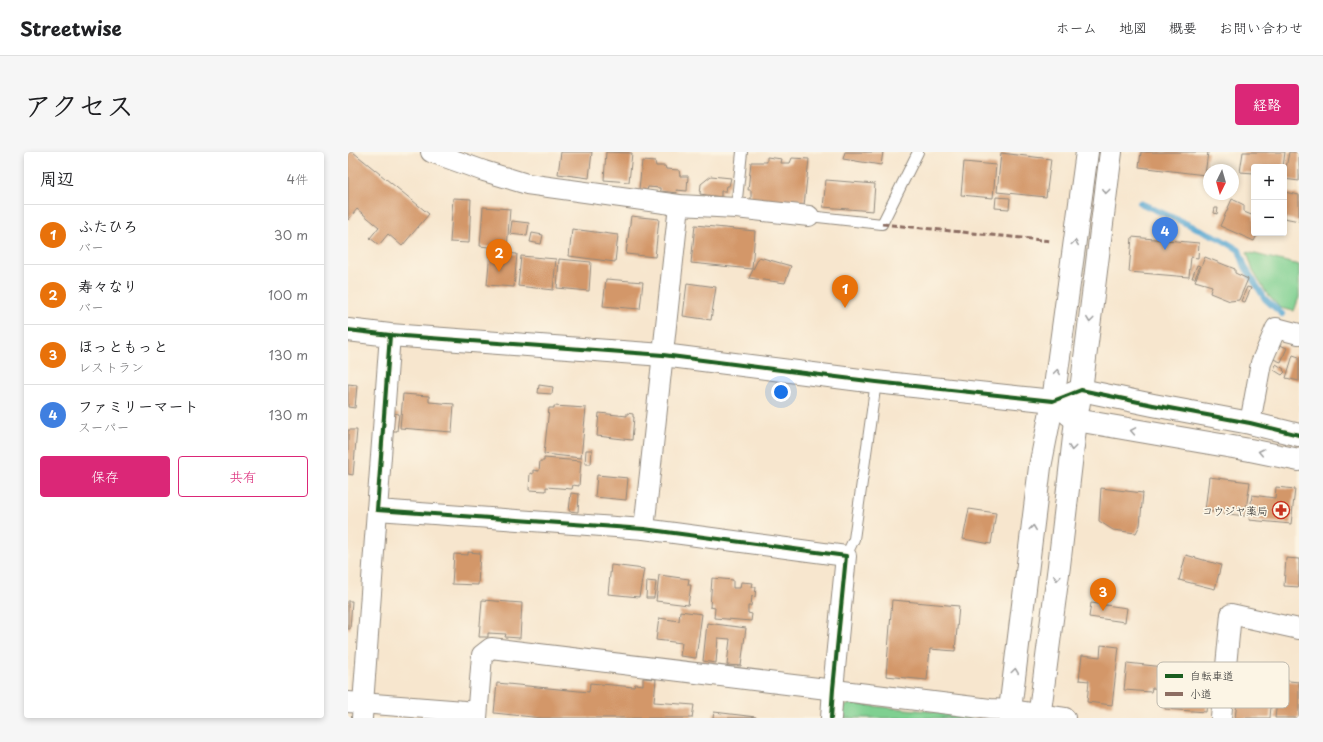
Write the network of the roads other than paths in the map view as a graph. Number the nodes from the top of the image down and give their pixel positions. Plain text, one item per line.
1 (431, 152) edge
2 (742, 152) edge
3 (918, 152) edge
4 (1087, 152) edge
5 (1111, 152) edge
6 (679, 205) junction
7 (736, 208) junction
8 (809, 216) joint
9 (348, 330) edge
10 (1298, 331) edge
11 (390, 335) junction
12 (663, 355) junction
13 (876, 382) junction
14 (1081, 390) junction
15 (1053, 402) junction
16 (1076, 420) junction
17 (1250, 423) junction
18 (1299, 435) edge
19 (1299, 460) edge
20 (377, 510) junction
21 (644, 529) junction
22 (846, 556) junction
23 (1299, 629) edge
24 (1226, 662) edge
25 (833, 690) junction
26 (358, 708) edge
27 (1222, 708) edge
28 (1009, 714) edge
29 (477, 715) edge
30 (1039, 716) edge
31 (831, 718) edge
32 (1065, 718) edge
33 (1221, 718) edge

1 - 6 street
2 - 7 lane
3 - 8 lane
15 -> 4 street
5 -> 14 street
6 - 7 street
6 - 12 street
7 - 8 street
9 - 11 street
10 - 17 street
11 - 12 street
11 - 20 street
12 - 13 street
12 - 21 street
13 - 15 street
13 - 22 lane
14 - 15 street
14 - 16 street
14 - 17 street
15 - 16 street
28 -> 15 street
19 -> 16 street
16 -> 30 street
17 - 18 street
20 - 21 street
20 - 26 street
21 - 22 street
22 - 25 street
23 - 24 street
25 - 28 street
25 - 29 street
25 - 31 street
26 - 29 street
27 - 33 street
28 - 30 street
30 - 32 street

